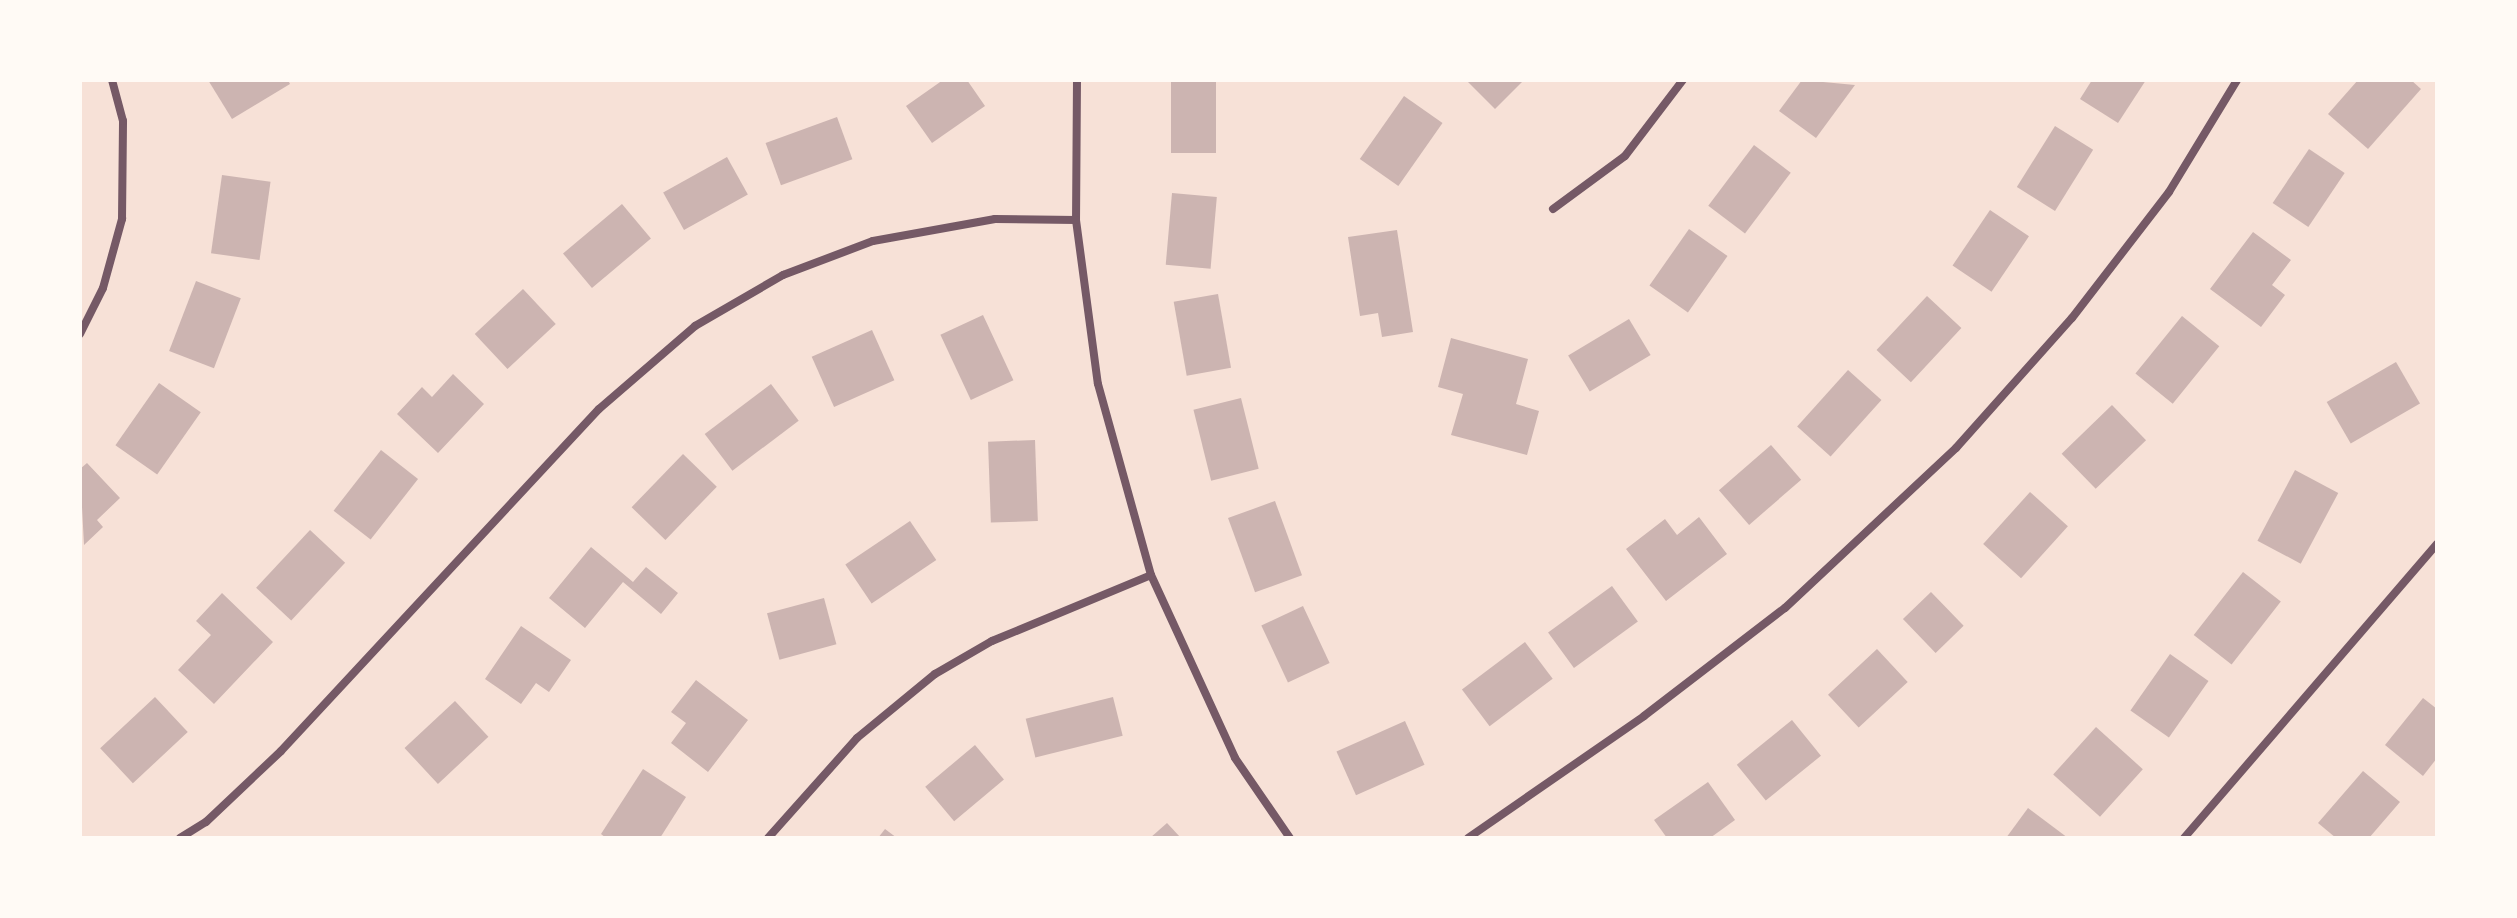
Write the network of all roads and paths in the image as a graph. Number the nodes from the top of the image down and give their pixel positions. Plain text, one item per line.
1 (112, 80) edge
2 (1077, 80) edge
3 (1683, 80) edge
4 (2237, 80) edge
5 (1553, 209) dead end
6 (1076, 220) junction
7 (80, 334) edge
8 (2437, 544) edge
9 (1151, 575) junction
10 (180, 838) edge
11 (768, 838) edge
12 (1290, 838) edge
13 (1468, 838) edge
14 (2184, 838) edge

1 - 7 street
2 - 6 street
3 - 5 street
4 - 13 street
6 - 9 street
6 - 10 street
8 - 14 street
9 - 11 street
9 - 12 street

